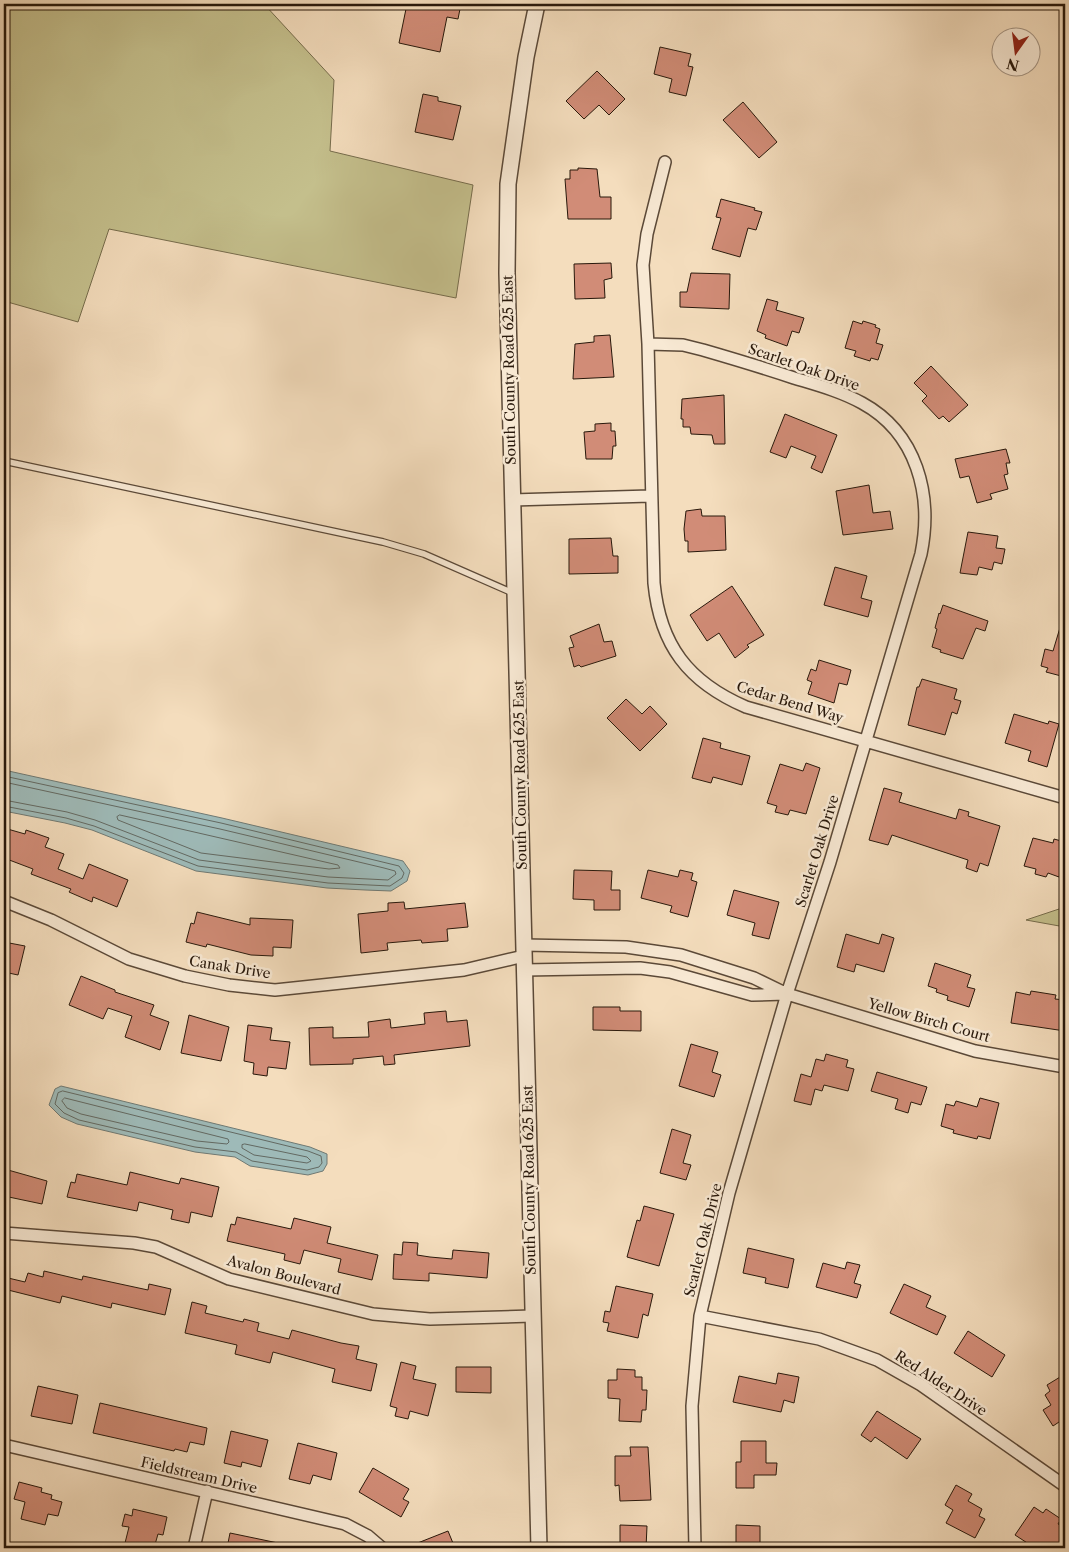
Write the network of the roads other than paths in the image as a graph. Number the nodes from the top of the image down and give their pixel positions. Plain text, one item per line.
1 (537, 4) edge
2 (665, 162) dead end
3 (648, 344) junction
4 (4, 461) edge
5 (650, 496) junction
6 (512, 500) junction
7 (515, 594) junction
8 (865, 741) junction
9 (1065, 798) edge
10 (4, 901) edge
11 (524, 957) junction
12 (787, 994) junction
13 (1065, 1067) edge
14 (4, 1233) edge
15 (532, 1316) junction
16 (700, 1316) junction
17 (4, 1445) edge
18 (1065, 1486) edge
19 (207, 1491) junction
20 (194, 1548) edge
21 (382, 1548) edge
22 (539, 1548) edge
23 (695, 1548) edge

1 - 6 street, South County Road 625 East
2 - 3 street, Cedar Bend Way
3 - 5 street, Cedar Bend Way
3 - 8 street, Scarlet Oak Drive
4 - 7 lane
5 - 6 street
5 - 8 street, Cedar Bend Way
6 - 7 street, South County Road 625 East
7 - 11 street, South County Road 625 East
8 - 9 street, Cedar Bend Way
8 - 12 street, Scarlet Oak Drive
10 - 11 street, Canak Drive
11 - 12 street, Yellow Birch Court
11 - 12 street, Yellow Birch Court
11 - 15 street, South County Road 625 East
12 - 13 street, Yellow Birch Court
12 - 16 street, Scarlet Oak Drive
14 - 15 street, Avalon Boulevard
15 - 22 street, South County Road 625 East
16 - 18 street, Red Alder Drive
16 - 23 street, Scarlet Oak Drive
17 - 19 street, Fieldstream Drive
19 - 20 street
19 - 21 street, Fieldstream Drive

